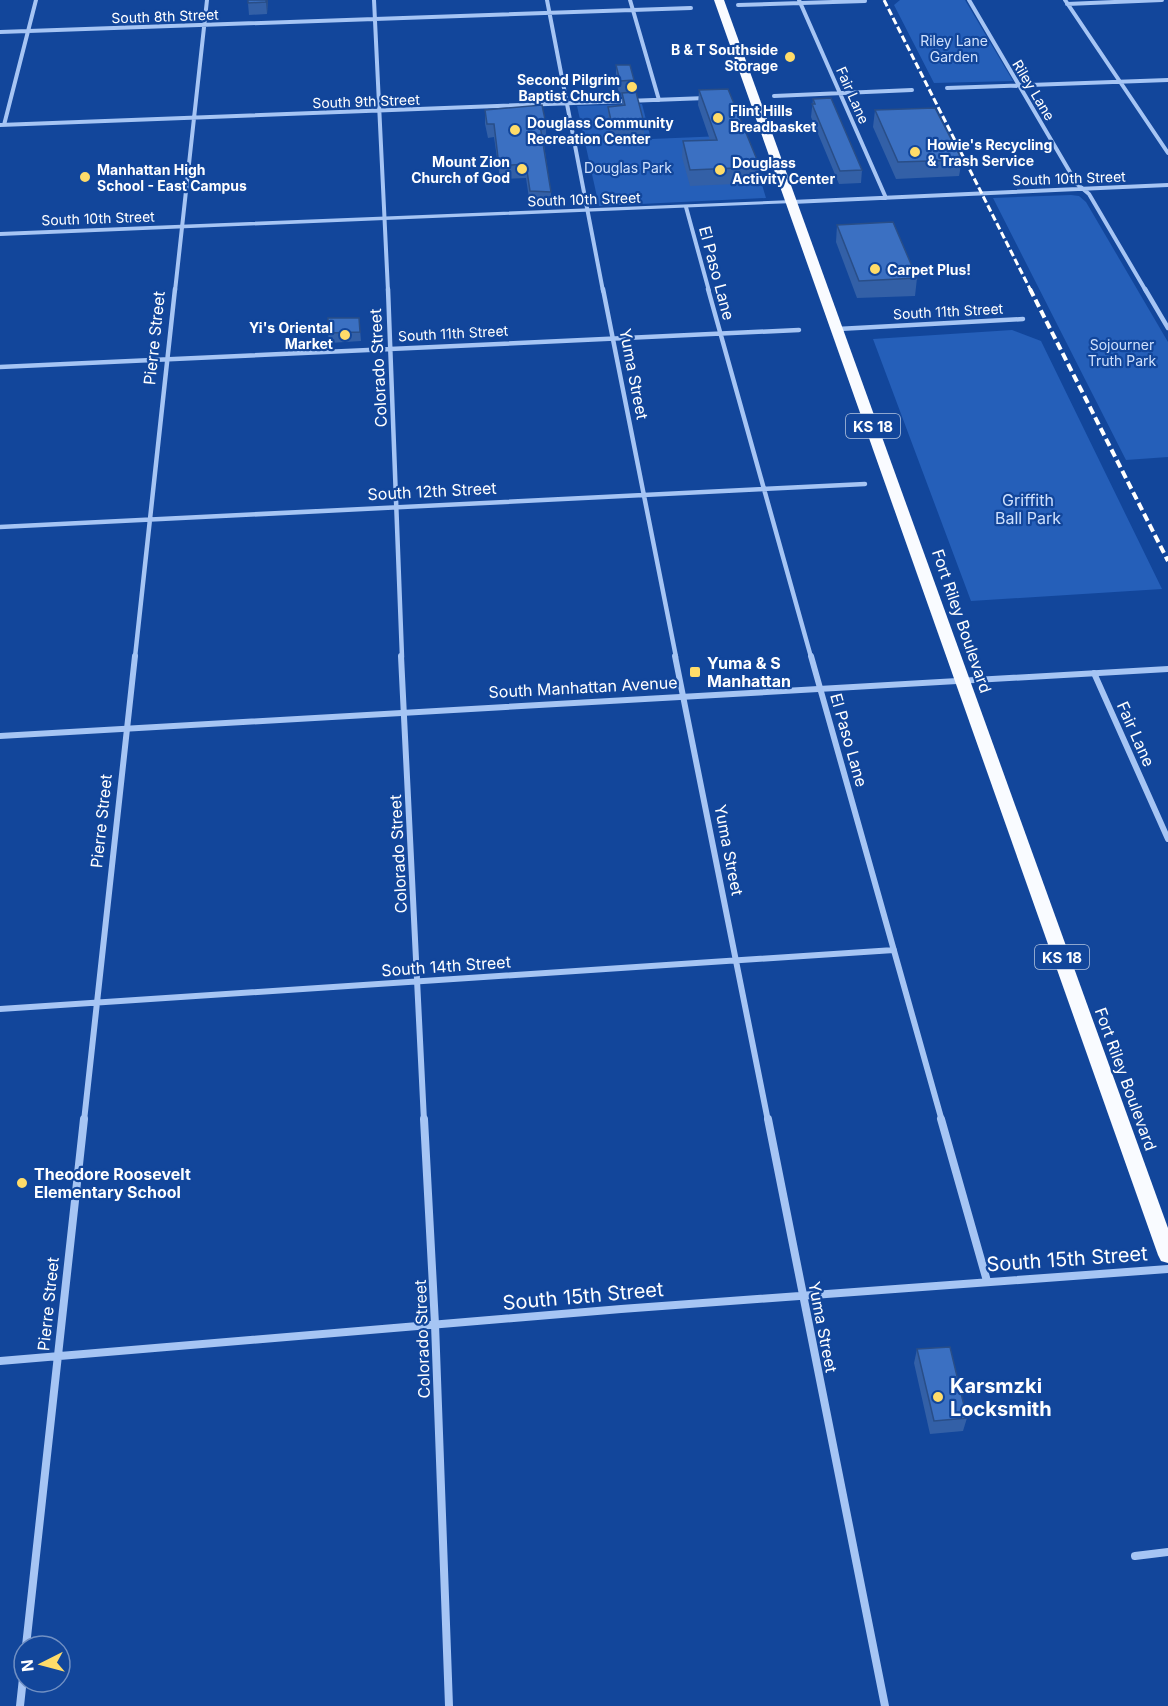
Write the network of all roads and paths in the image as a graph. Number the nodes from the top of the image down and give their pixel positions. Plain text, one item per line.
1 (36, 0) edge
2 (207, 0) edge
3 (374, 0) edge
4 (547, 0) edge
5 (630, 0) edge
6 (719, 0) edge
7 (969, 0) edge
8 (1162, 0) edge
9 (865, 1) edge
10 (1168, 1) edge
11 (800, 2) edge
12 (1066, 2) edge
13 (738, 5) dead end
14 (691, 8) dead end
15 (632, 10) junction
16 (550, 13) junction
17 (375, 19) junction
18 (204, 25) junction
19 (28, 31) junction
20 (0, 32) edge
21 (1168, 80) edge
22 (1120, 82) junction
23 (1019, 86) junction
24 (947, 88) dead end
25 (912, 90) dead end
26 (839, 93) junction
27 (774, 96) dead end
28 (712, 98) edge
29 (659, 100) junction
30 (566, 104) junction
31 (379, 111) junction
32 (194, 117) junction
33 (2, 125) edge
34 (1168, 152) edge
35 (1168, 185) edge
36 (1083, 189) junction
37 (886, 198) junction
38 (792, 202) junction
39 (686, 207) junction
40 (588, 211) junction
41 (383, 219) junction
42 (182, 227) junction
43 (0, 234) edge
44 (1023, 319) dead end
45 (1168, 328) edge
46 (838, 329) junction
47 (799, 330) dead end
48 (720, 333) junction
49 (614, 338) junction
50 (391, 348) junction
51 (166, 360) junction
52 (0, 367) edge
53 (865, 484) dead end
54 (764, 488) junction
55 (642, 494) junction
56 (397, 507) junction
57 (149, 520) junction
58 (0, 527) edge
59 (1168, 669) edge
60 (1094, 673) junction
61 (962, 680) junction
62 (820, 689) junction
63 (684, 696) junction
64 (404, 713) junction
65 (126, 729) junction
66 (0, 736) edge
67 (1168, 839) edge
68 (894, 950) junction
69 (737, 960) junction
70 (418, 982) junction
71 (96, 1002) junction
72 (0, 1009) edge
73 (1168, 1255) edge
74 (1168, 1269) edge
75 (987, 1281) junction
76 (804, 1296) junction
77 (435, 1324) junction
78 (57, 1356) junction
79 (0, 1361) edge
80 (1168, 1552) edge
81 (1134, 1556) dead end
82 (27, 1634) edge
83 (449, 1706) edge
84 (885, 1706) edge

1 - 19 street
2 - 18 street, Pierre Street
3 - 17 street, Colorado Street
4 - 16 street, Yuma Street
5 - 15 street
6 - 38 highway, Fort Riley Boulevard / KS 18
7 - 23 street, Riley Lane
8 - 10 street
8 - 12 street
9 - 11 street
11 - 13 street
11 - 26 street, Fair Lane
12 - 22 street
14 - 15 street, South 8th Street
15 - 16 street, South 8th Street
15 - 29 street
16 - 17 street, South 8th Street
16 - 30 street, Yuma Street
17 - 18 street, South 8th Street
17 - 31 street, Colorado Street
18 - 19 street, South 8th Street
18 - 32 street, Pierre Street
19 - 20 street, South 8th Street
19 - 33 street
21 - 22 street
22 - 23 street
22 - 34 street
23 - 24 street
23 - 36 street, Riley Lane
25 - 26 street
26 - 27 street
26 - 37 street, Fair Lane
28 - 29 street, South 9th Street
29 - 30 street, South 9th Street
30 - 31 street, South 9th Street
30 - 40 street, Yuma Street
31 - 32 street, South 9th Street
31 - 41 street, Colorado Street
32 - 33 street, South 9th Street
32 - 42 street, Pierre Street
35 - 36 street, South 10th Street
36 - 37 street, South 10th Street
36 - 45 street, Riley Lane
37 - 38 street, South 10th Street
38 - 39 street, South 10th Street
38 - 46 highway, Fort Riley Boulevard / KS 18
39 - 40 street, South 10th Street
39 - 48 street, El Paso Lane
40 - 41 street, South 10th Street
40 - 49 street, Yuma Street
41 - 42 street, South 10th Street
41 - 50 street, Colorado Street
42 - 43 street, South 10th Street
42 - 51 street, Pierre Street
44 - 46 street, South 11th Street
46 - 61 highway, Fort Riley Boulevard / KS 18
47 - 48 street, South 11th Street
48 - 49 street, South 11th Street
48 - 54 street, El Paso Lane
49 - 50 street, South 11th Street
49 - 55 street, Yuma Street
50 - 51 street, South 11th Street
50 - 56 street, Colorado Street
51 - 52 street, South 11th Street
51 - 57 street, Pierre Street
53 - 54 street, South 12th Street
54 - 55 street, South 12th Street
54 - 62 street, El Paso Lane
55 - 56 street, South 12th Street
55 - 63 street, Yuma Street
56 - 57 street, South 12th Street
56 - 64 street, Colorado Street
57 - 58 street, South 12th Street
57 - 65 street, Pierre Street
59 - 60 street, South Manhattan Avenue
60 - 61 street, South Manhattan Avenue
60 - 67 street, Fair Lane
61 - 62 street, South Manhattan Avenue
61 - 73 highway, Fort Riley Boulevard / KS 18
62 - 63 street, South Manhattan Avenue
62 - 68 street, El Paso Lane
63 - 64 street, South Manhattan Avenue
63 - 69 street, Yuma Street
64 - 65 street, South Manhattan Avenue
64 - 70 street, Colorado Street
65 - 66 street, South Manhattan Avenue
65 - 71 street, Pierre Street
68 - 69 street, South 14th Street
68 - 75 street, El Paso Lane
69 - 70 street, South 14th Street
69 - 76 street, Yuma Street
70 - 71 street, South 14th Street
70 - 77 street, Colorado Street
71 - 72 street, South 14th Street
71 - 78 street, Pierre Street
74 - 75 street, South 15th Street
75 - 76 street, South 15th Street
76 - 77 street, South 15th Street
76 - 84 street, Yuma Street
77 - 78 street, South 15th Street
77 - 83 street, Colorado Street
78 - 79 street, South 15th Street
78 - 82 street, Pierre Street
80 - 81 street

